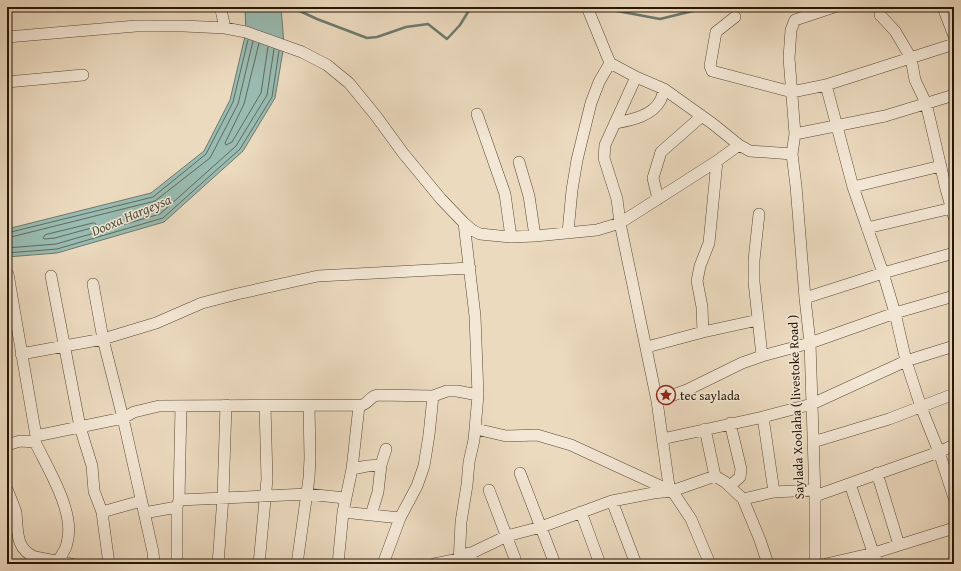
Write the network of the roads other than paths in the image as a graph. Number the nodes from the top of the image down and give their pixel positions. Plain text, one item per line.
1 (218, 7) edge
2 (587, 7) edge
3 (834, 7) edge
4 (943, 7) edge
5 (880, 15) dead end
6 (735, 17) dead end
7 (225, 28) junction
8 (954, 36) edge
9 (7, 37) edge
10 (954, 44) edge
11 (911, 58) junction
12 (610, 63) junction
13 (83, 75) dead end
14 (636, 77) junction
15 (7, 82) edge
16 (826, 85) junction
17 (664, 89) junction
18 (792, 92) junction
19 (954, 95) edge
20 (926, 103) junction
21 (477, 114) dead end
22 (702, 116) junction
23 (616, 123) junction
24 (837, 126) junction
25 (795, 134) junction
26 (739, 145) junction
27 (792, 154) junction
28 (717, 161) junction
29 (519, 162) dead end
30 (941, 166) junction
31 (853, 187) junction
32 (658, 199) junction
33 (953, 212) edge
34 (760, 214) dead end
35 (464, 223) junction
36 (620, 223) junction
37 (867, 228) junction
38 (568, 232) junction
39 (535, 236) junction
40 (511, 237) junction
41 (954, 253) edge
42 (470, 268) junction
43 (883, 273) junction
44 (8, 274) edge
45 (51, 276) dead end
46 (93, 284) dead end
47 (954, 296) edge
48 (805, 298) junction
49 (895, 313) junction
50 (758, 320) junction
51 (703, 332) junction
52 (103, 339) junction
53 (810, 343) junction
54 (64, 346) junction
55 (954, 346) edge
56 (647, 347) junction
57 (21, 354) junction
58 (762, 356) junction
59 (906, 361) junction
60 (954, 394) edge
61 (478, 395) junction
62 (433, 396) junction
63 (657, 401) junction
64 (812, 404) junction
65 (226, 405) junction
66 (309, 405) junction
67 (181, 406) junction
68 (265, 406) junction
69 (359, 406) junction
70 (921, 407) junction
71 (763, 417) junction
72 (123, 418) junction
73 (730, 423) junction
74 (80, 427) junction
75 (476, 429) junction
76 (705, 429) junction
77 (36, 439) junction
78 (662, 439) junction
79 (813, 442) junction
80 (7, 444) edge
81 (954, 445) edge
82 (386, 449) dead end
83 (939, 452) junction
84 (381, 465) junction
85 (352, 469) junction
86 (520, 473) dead end
87 (877, 473) junction
88 (715, 476) junction
89 (850, 484) junction
90 (730, 486) junction
91 (7, 489) edge
92 (489, 490) dead end
93 (672, 491) junction
94 (774, 492) junction
95 (815, 493) junction
96 (953, 493) edge
97 (307, 494) junction
98 (265, 495) junction
99 (223, 497) junction
100 (345, 498) junction
101 (743, 499) junction
102 (141, 501) junction
103 (612, 501) junction
104 (178, 504) junction
105 (102, 512) junction
106 (343, 512) junction
107 (581, 512) junction
108 (144, 513) junction
109 (371, 514) junction
110 (400, 518) junction
111 (541, 527) junction
112 (954, 528) edge
113 (507, 536) junction
114 (899, 545) junction
115 (874, 553) junction
116 (462, 558) edge
117 (57, 562) junction
118 (71, 564) edge
119 (109, 564) edge
120 (154, 564) edge
121 (177, 564) edge
122 (218, 564) edge
123 (259, 564) edge
124 (297, 564) edge
125 (338, 564) edge
126 (383, 564) edge
127 (434, 564) edge
128 (473, 564) edge
129 (517, 564) edge
130 (555, 564) edge
131 (600, 564) edge
132 (636, 564) edge
133 (710, 564) edge
134 (768, 564) edge
135 (815, 564) edge
136 (826, 564) edge
137 (877, 564) edge

1 - 7 street
2 - 12 street
3 - 18 street, Saylada Xoolaha ( livestoke Road )
4 - 8 street
5 - 11 street
6 - 18 street
7 - 9 street
7 - 35 street
10 - 11 street
11 - 16 street
11 - 20 street
12 - 14 street
12 - 38 street
13 - 15 street
14 - 17 street
14 - 23 street
16 - 18 street
16 - 24 street
17 - 22 street
17 - 23 street
18 - 25 street, Saylada Xoolaha ( livestoke Road )
19 - 20 street
20 - 24 street
20 - 30 street
21 - 40 street
22 - 26 street
22 - 32 street
23 - 36 street
24 - 25 street
24 - 31 street
25 - 27 street, Saylada Xoolaha ( livestoke Road )
26 - 27 street
26 - 28 street
27 - 48 street, Saylada Xoolaha ( livestoke Road )
28 - 32 street
28 - 51 street
29 - 39 street
30 - 31 street
30 - 33 street
31 - 37 street
32 - 36 street
33 - 37 street
34 - 50 street
35 - 40 street
35 - 42 street
36 - 38 street
36 - 56 street
37 - 43 street
38 - 39 street
39 - 40 street
41 - 43 street
42 - 52 street
42 - 61 street
43 - 48 street
43 - 49 street
44 - 57 street
45 - 54 street
46 - 52 street
47 - 49 street
48 - 53 street, Saylada Xoolaha ( livestoke Road )
49 - 53 street
49 - 59 street
50 - 51 street
50 - 58 street
51 - 56 street
52 - 54 street
52 - 72 street
53 - 58 street
53 - 64 street, Saylada Xoolaha ( livestoke Road )
54 - 57 street
54 - 74 street
55 - 59 street
56 - 63 street
57 - 77 street
58 - 63 street
59 - 64 street
59 - 70 street
60 - 70 street
61 - 62 street
61 - 75 street
62 - 69 street
62 - 110 street
63 - 78 street
64 - 71 street
64 - 79 street, Saylada Xoolaha ( livestoke Road )
65 - 67 street
65 - 68 street
65 - 99 street
66 - 68 street
66 - 69 street
66 - 97 street
67 - 72 street
67 - 104 street
68 - 98 street
69 - 85 street
70 - 79 street
70 - 83 street
71 - 73 street
71 - 94 street
72 - 74 street
72 - 102 street
73 - 76 street
73 - 90 street
74 - 77 street
74 - 105 street
75 - 93 street
75 - 116 street
76 - 78 street
76 - 88 street
77 - 80 street
77 - 117 street
78 - 93 street
79 - 95 street, Saylada Xoolaha ( livestoke Road )
81 - 83 street
82 - 84 street
83 - 87 street
83 - 96 street
84 - 85 street
84 - 109 street
85 - 100 street
86 - 111 street
87 - 89 street
87 - 114 street
88 - 90 street
88 - 93 street
89 - 95 street
89 - 115 street
90 - 101 street
91 - 117 street
92 - 113 street
93 - 103 street
93 - 133 street
94 - 95 street
94 - 101 street
95 - 135 street, Saylada Xoolaha ( livestoke Road )
97 - 98 street
97 - 100 street
97 - 124 street
98 - 99 street
98 - 123 street
99 - 104 street
99 - 122 street
100 - 106 street
101 - 134 street
102 - 105 street
102 - 108 street
103 - 107 street
103 - 132 street
104 - 108 street
104 - 121 street
105 - 119 street
106 - 109 street
106 - 125 street
107 - 111 street
107 - 131 street
108 - 120 street
109 - 110 street
110 - 126 street
111 - 113 street
111 - 130 street
112 - 114 street
113 - 116 street
113 - 129 street
114 - 115 street
115 - 136 street
115 - 137 street
116 - 127 street
116 - 128 street
117 - 118 street

